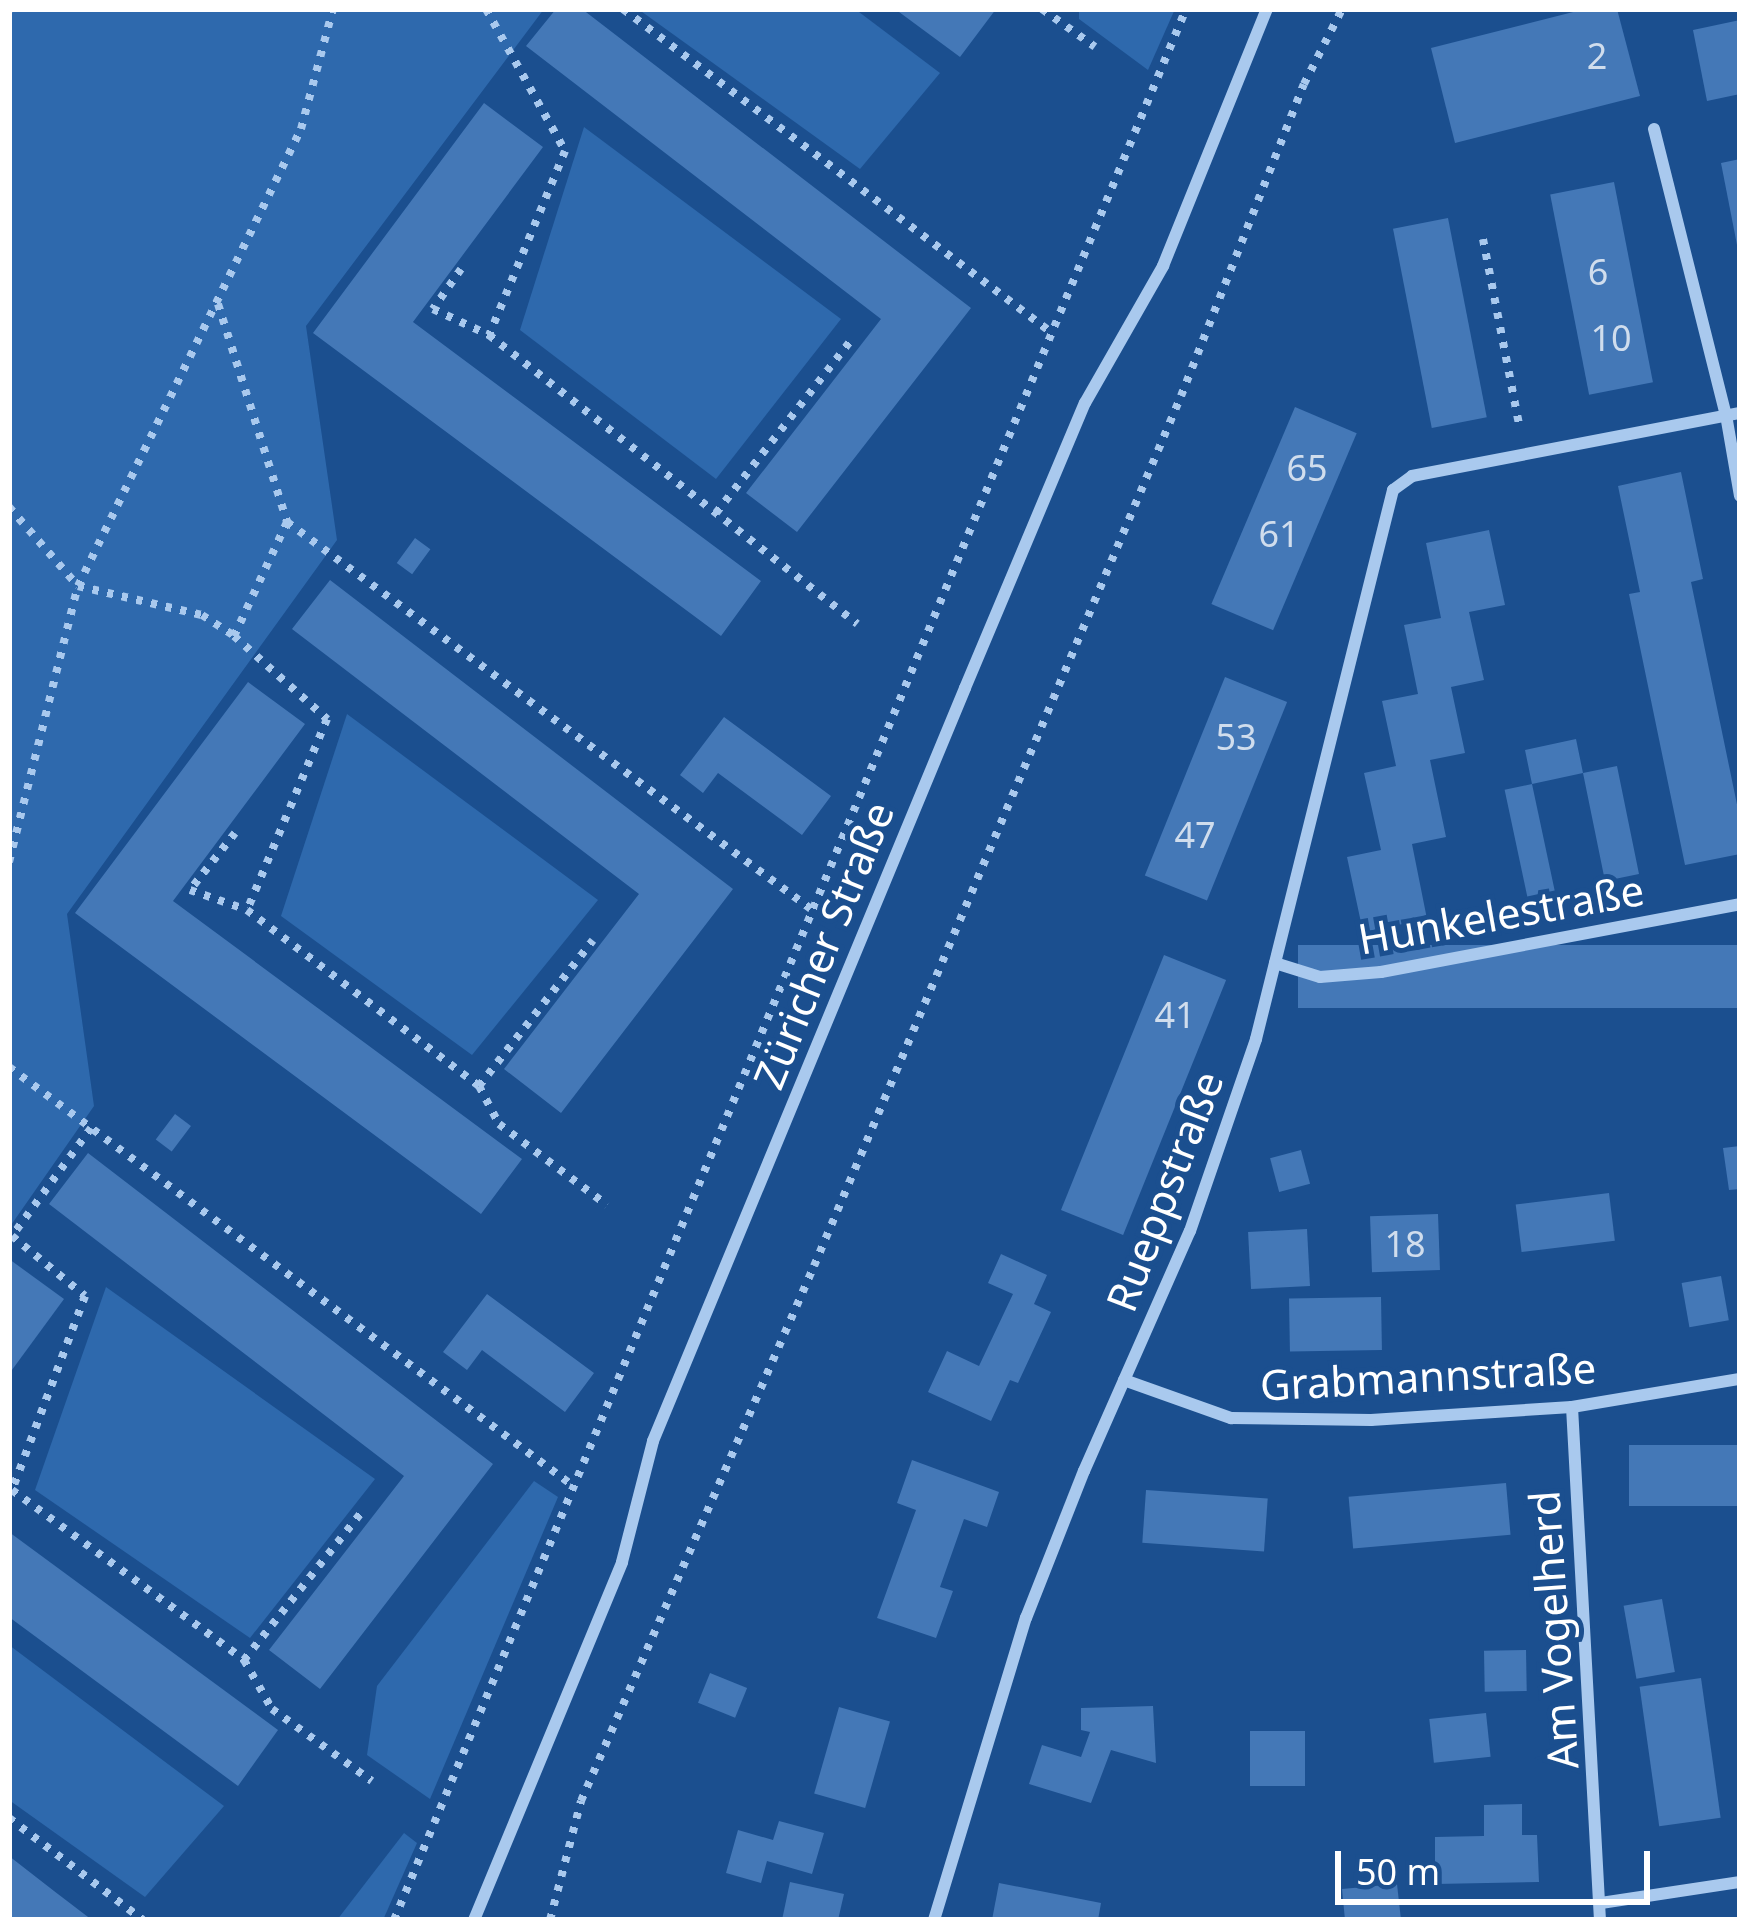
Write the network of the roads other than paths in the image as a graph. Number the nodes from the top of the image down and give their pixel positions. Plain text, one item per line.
1 (1267, 9) edge
2 (1654, 129) dead end
3 (1733, 414) edge
4 (1740, 496) edge
5 (1740, 904) edge
6 (1275, 963) junction
7 (1740, 1379) edge
8 (1124, 1380) junction
9 (1572, 1407) junction
10 (1740, 1882) edge
11 (1601, 1903) junction
12 (474, 1920) edge
13 (934, 1920) edge
14 (1600, 1920) edge

1 - 12 street, Züricher Straße
2 - 3 street
3 - 4 street
3 - 6 street, Rueppstraße
5 - 6 street, Hunkelestraße
6 - 8 street, Rueppstraße
7 - 9 street, Grabmannstraße
8 - 9 street, Grabmannstraße
8 - 13 street, Rueppstraße
9 - 11 street, Am Vogelherd
10 - 11 street
11 - 14 street, Am Vogelherd

